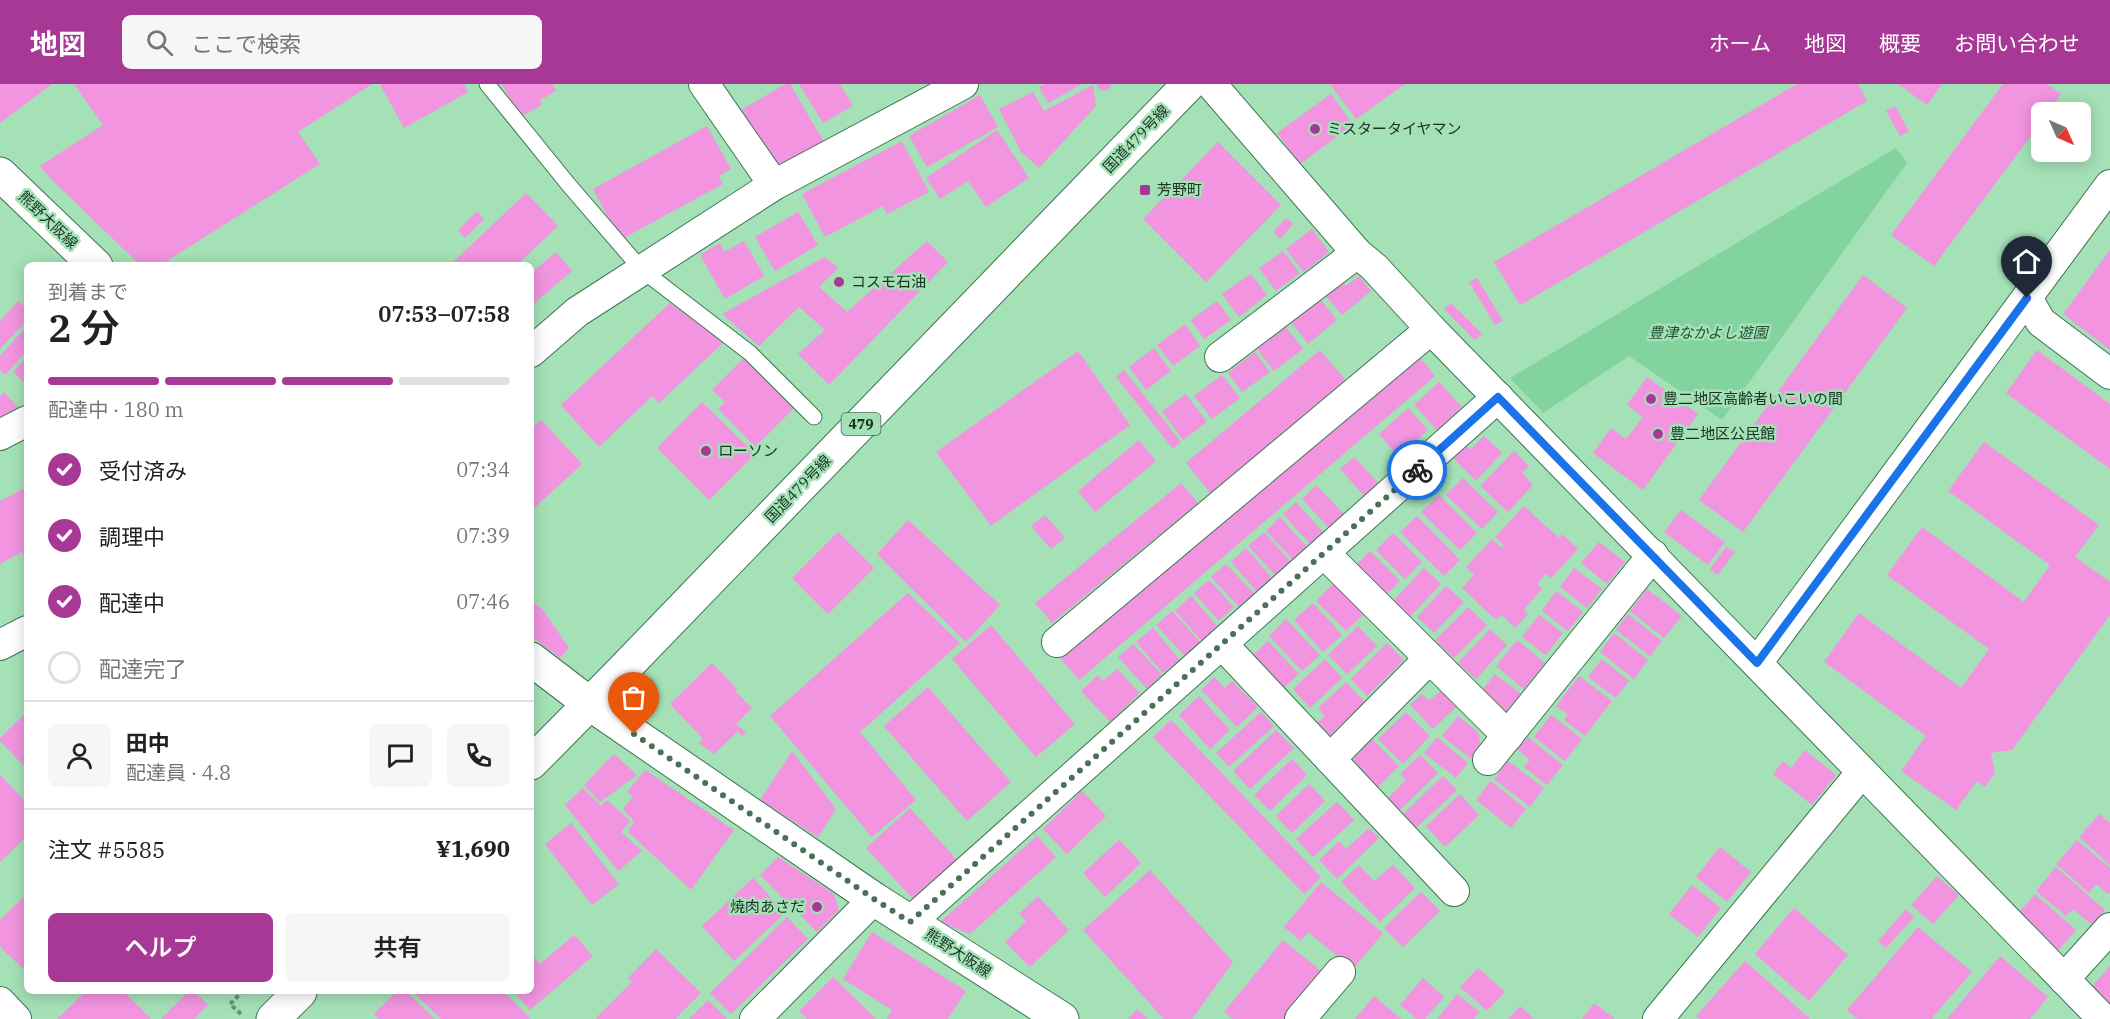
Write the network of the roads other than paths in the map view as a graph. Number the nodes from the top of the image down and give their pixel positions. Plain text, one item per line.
1 (487, 84) edge
2 (704, 84) edge
3 (963, 84) edge
4 (1189, 84) edge
5 (1211, 84) edge
6 (0, 174) edge
7 (774, 185) junction
8 (2110, 185) edge
9 (1357, 253) junction
10 (92, 262) edge
11 (642, 270) junction
12 (2027, 298) junction
13 (1431, 329) junction
14 (534, 349) edge
15 (1220, 357) dead end
16 (2110, 374) edge
17 (1498, 397) junction
18 (814, 417) dead end
19 (24, 423) edge
20 (0, 435) edge
21 (1324, 553) junction
22 (1653, 555) junction
23 (24, 633) edge
24 (1057, 642) dead end
25 (1222, 644) junction
26 (0, 645) edge
27 (1430, 658) junction
28 (534, 660) edge
29 (1757, 663) junction
30 (590, 704) junction
31 (1508, 735) junction
32 (1330, 759) junction
33 (534, 760) edge
34 (1488, 760) dead end
35 (1862, 772) junction
36 (1454, 891) dead end
37 (874, 899) junction
38 (910, 922) junction
39 (2110, 928) edge
40 (1340, 972) dead end
41 (2064, 979) junction
42 (298, 994) edge
43 (0, 1002) edge
44 (16, 1019) edge
45 (273, 1019) edge
46 (755, 1019) edge
47 (1062, 1019) edge
48 (1300, 1019) edge
49 (1658, 1019) edge
50 (2103, 1019) edge

1 - 11 lane
2 - 7 street
3 - 7 street
4 - 30 main road, 国道479号線 / 479
5 - 9 street
6 - 10 main road, 熊野大阪線
7 - 11 street
8 - 12 street
9 - 13 street
9 - 15 street
11 - 14 street
11 - 18 lane
12 - 16 street
12 - 29 street
13 - 17 street
13 - 24 street
17 - 21 street
17 - 22 street
19 - 20 street
21 - 25 street
21 - 27 street
22 - 29 street
22 - 31 street
23 - 26 street
25 - 32 street
25 - 38 street
27 - 31 street
27 - 32 street
28 - 30 main road, 熊野大阪線
29 - 35 street
30 - 33 main road, 国道479号線 / 479
30 - 37 main road, 熊野大阪線
31 - 34 street
32 - 36 street
35 - 41 street
35 - 49 street
37 - 38 main road, 熊野大阪線
37 - 46 street
38 - 47 main road, 熊野大阪線
39 - 41 street
40 - 48 street
41 - 50 street
42 - 45 main road
43 - 44 street

